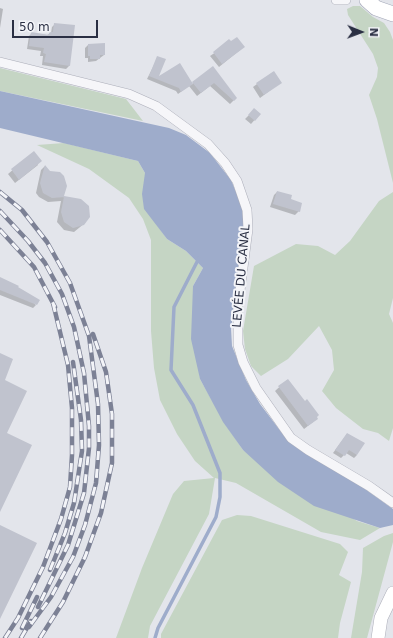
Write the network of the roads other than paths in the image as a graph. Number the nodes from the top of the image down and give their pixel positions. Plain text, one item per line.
1 (336, 0) edge
2 (346, 0) edge
3 (367, 0) edge
4 (392, 16) edge
5 (0, 62) edge
6 (393, 503) edge
7 (393, 593) edge
8 (378, 638) edge

1 - 2 street
3 - 4 main road
5 - 6 street, LEVÉE DU CANAL
7 - 8 main road

